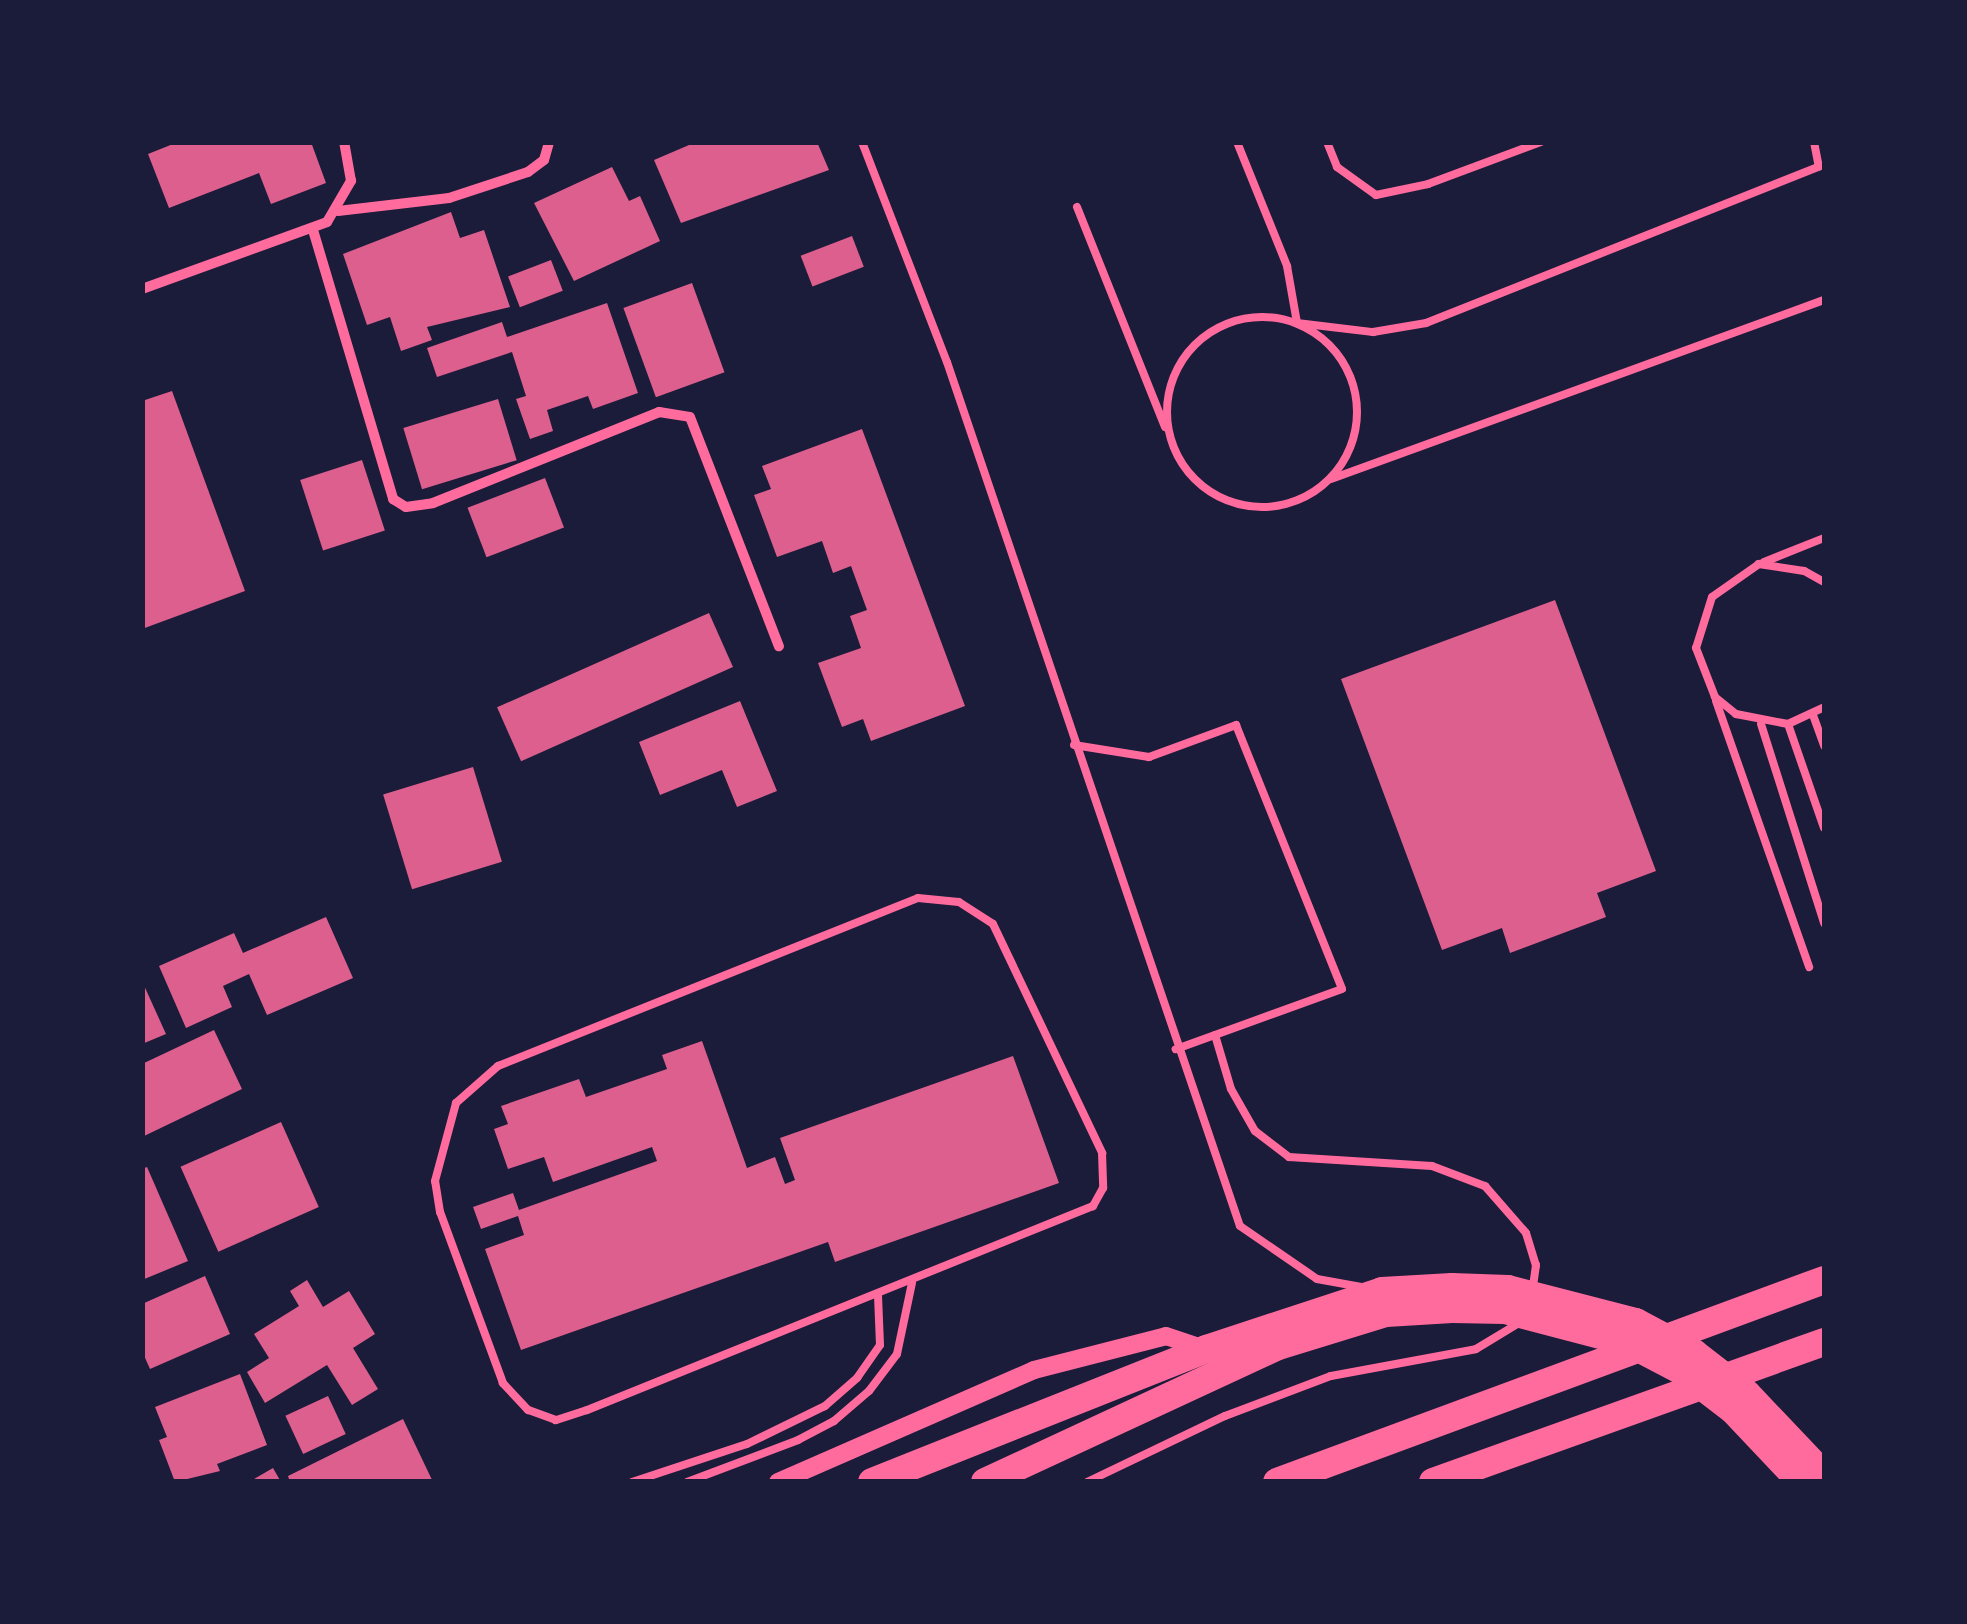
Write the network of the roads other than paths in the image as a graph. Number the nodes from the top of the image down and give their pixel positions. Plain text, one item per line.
1 (344, 142) edge
2 (549, 142) edge
3 (862, 142) edge
4 (1236, 142) edge
5 (1327, 142) edge
6 (1541, 142) edge
7 (1814, 142) edge
8 (1822, 166) edge
9 (1078, 207) dead end
10 (338, 211) junction
11 (313, 230) junction
12 (142, 289) edge
13 (1824, 300) edge
14 (1297, 324) junction
15 (1169, 436) junction
16 (1331, 479) junction
17 (1824, 538) edge
18 (1759, 564) junction
19 (1824, 582) edge
20 (779, 646) dead end
21 (1715, 697) junction
22 (1824, 707) edge
23 (1813, 715) junction
24 (1761, 724) junction
25 (1788, 724) junction
26 (1074, 745) junction
27 (1824, 746) edge
28 (1824, 828) edge
29 (1824, 923) edge
30 (1809, 967) dead end
31 (1215, 1035) junction
32 (1176, 1050) junction
33 (1824, 1280) edge
34 (912, 1284) junction
35 (1382, 1291) junction
36 (878, 1296) junction
37 (1824, 1342) edge
38 (1206, 1349) junction
39 (1824, 1474) edge
40 (632, 1482) edge
41 (687, 1482) edge
42 (778, 1482) edge
43 (872, 1482) edge
44 (985, 1482) edge
45 (1087, 1482) edge
46 (1277, 1482) edge
47 (1432, 1482) edge
48 (1801, 1482) edge

1 - 10 street
2 - 10 street
3 - 26 lane
4 - 14 lane
5 - 6 lane
7 - 8 lane
8 - 14 lane
9 - 15 lane
10 - 11 street
11 - 12 street
11 - 20 street
13 - 16 lane
14 - 15 lane
14 - 16 lane
15 - 16 lane
17 - 18 lane
18 - 19 lane
18 - 21 lane
21 - 24 lane
21 - 30 lane
22 - 23 lane
23 - 25 lane
23 - 27 lane
24 - 25 lane
24 - 29 lane
25 - 28 lane
26 - 31 lane
26 - 32 lane
31 - 32 lane
31 - 45 lane
32 - 35 lane
33 - 46 highway
34 - 36 lane
34 - 36 lane
34 - 41 lane
35 - 38 highway
35 - 39 highway
36 - 40 lane
37 - 47 highway
38 - 42 street
38 - 43 highway
44 - 48 highway

